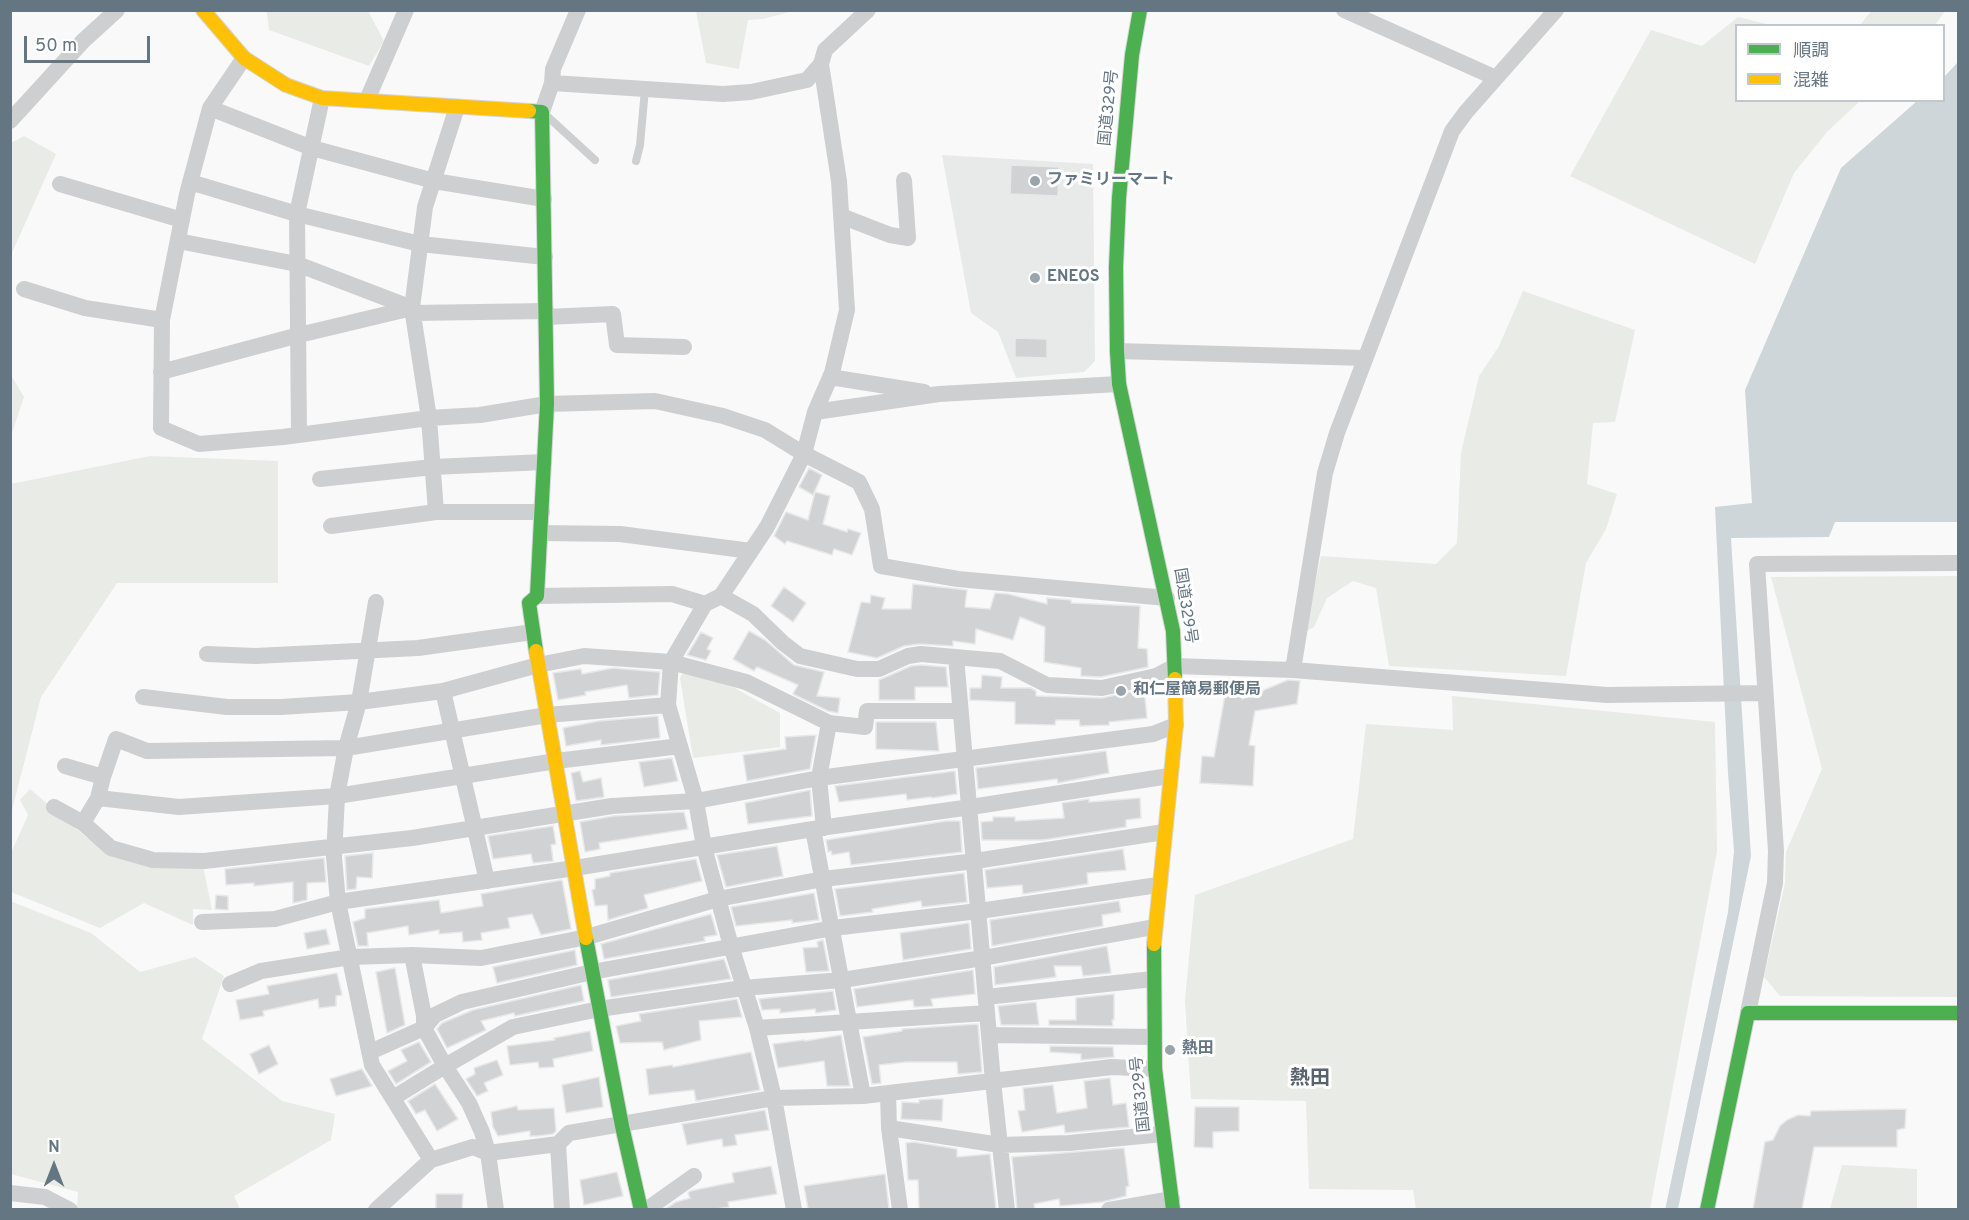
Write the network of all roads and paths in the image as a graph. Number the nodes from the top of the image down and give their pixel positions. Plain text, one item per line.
1 (117, 10) edge
2 (203, 10) edge
3 (406, 10) edge
4 (578, 10) edge
5 (868, 10) edge
6 (1140, 10) edge
7 (1344, 10) edge
8 (1556, 10) edge
9 (244, 57) junction
10 (821, 64) junction
11 (1496, 78) junction
12 (552, 82) junction
13 (645, 89) junction
14 (322, 98) junction
15 (367, 100) junction
16 (457, 107) junction
17 (210, 108) junction
18 (542, 112) junction
19 (10, 121) edge
20 (312, 148) junction
21 (596, 160) dead end
22 (636, 160) dead end
23 (904, 180) dead end
24 (434, 181) junction
25 (190, 182) junction
26 (60, 184) dead end
27 (544, 199) junction
28 (297, 214) junction
29 (841, 216) junction
30 (182, 220) junction
31 (178, 241) junction
32 (420, 243) junction
33 (545, 257) junction
34 (297, 264) junction
35 (24, 290) dead end
36 (412, 310) junction
37 (546, 314) junction
38 (162, 320) junction
39 (299, 334) junction
40 (684, 347) dead end
41 (1117, 351) junction
42 (1365, 358) junction
43 (160, 372) junction
44 (830, 377) junction
45 (1119, 384) junction
46 (939, 394) junction
47 (547, 404) junction
48 (815, 412) junction
49 (429, 418) junction
50 (298, 435) junction
51 (804, 454) junction
52 (544, 462) junction
53 (433, 467) junction
54 (320, 479) dead end
55 (436, 512) junction
56 (542, 513) junction
57 (331, 526) dead end
58 (541, 532) junction
59 (751, 551) junction
60 (1959, 563) edge
61 (537, 596) junction
62 (1167, 598) junction
63 (713, 600) junction
64 (376, 602) dead end
65 (533, 632) junction
66 (368, 651) junction
67 (207, 654) dead end
68 (956, 657) junction
69 (671, 662) junction
70 (538, 665) junction
71 (1175, 666) junction
72 (1293, 670) junction
73 (443, 691) junction
74 (1765, 693) junction
75 (143, 697) dead end
76 (359, 702) junction
77 (668, 705) junction
78 (960, 711) junction
79 (547, 715) junction
80 (829, 723) junction
81 (1176, 726) junction
82 (451, 730) junction
83 (680, 746) junction
84 (346, 748) junction
85 (965, 758) junction
86 (556, 761) junction
87 (65, 766) dead end
88 (464, 776) junction
89 (1169, 776) junction
90 (103, 777) junction
91 (819, 778) junction
92 (337, 796) junction
93 (98, 798) junction
94 (696, 801) junction
95 (54, 807) dead end
96 (971, 807) junction
97 (565, 815) junction
98 (83, 823) junction
99 (476, 828) junction
100 (818, 829) junction
101 (1164, 832) junction
102 (335, 847) junction
103 (704, 847) junction
104 (975, 861) junction
105 (575, 868) junction
106 (823, 879) junction
107 (487, 881) junction
108 (1158, 885) junction
109 (718, 899) junction
110 (338, 902) junction
111 (979, 911) junction
112 (202, 921) dead end
113 (1154, 927) junction
114 (833, 928) junction
115 (587, 937) junction
116 (731, 946) junction
117 (412, 955) junction
118 (350, 957) junction
119 (983, 958) junction
120 (592, 972) junction
121 (1153, 979) junction
122 (842, 980) junction
123 (230, 984) dead end
124 (743, 988) junction
125 (987, 1005) junction
126 (599, 1009) junction
127 (1748, 1013) junction
128 (1959, 1013) edge
129 (849, 1021) junction
130 (424, 1028) junction
131 (757, 1028) junction
132 (989, 1035) junction
133 (1154, 1037) junction
134 (370, 1052) junction
135 (445, 1066) junction
136 (1155, 1068) junction
137 (993, 1081) junction
138 (888, 1093) junction
139 (863, 1096) junction
140 (393, 1098) junction
141 (774, 1098) junction
142 (622, 1126) junction
143 (889, 1128) junction
144 (1163, 1134) junction
145 (558, 1144) junction
146 (1000, 1145) junction
147 (488, 1153) junction
148 (431, 1160) junction
149 (694, 1176) dead end
150 (10, 1193) edge
151 (1172, 1204) edge
152 (70, 1209) edge
153 (376, 1209) edge
154 (496, 1209) edge
155 (562, 1209) edge
156 (644, 1209) edge
157 (794, 1209) edge
158 (900, 1209) edge
159 (1007, 1209) edge
160 (1109, 1209) edge
161 (1707, 1209) edge

1 - 19 street
2 - 9 main road
3 - 15 street
4 - 12 street
5 - 10 street
6 - 41 main road, 国道329号
7 - 11 street
8 - 11 street
9 - 14 main road
9 - 17 street
10 - 13 street
10 - 29 street
11 - 42 street
12 - 13 street
12 - 18 street
13 - 22 lane
14 - 15 main road
14 - 20 street
15 - 16 main road
16 - 18 main road
16 - 24 street
17 - 20 street
17 - 25 street
18 - 21 lane
18 - 27 main road
20 - 24 street
20 - 28 street
23 - 29 street
24 - 27 street
24 - 32 street
25 - 28 street
25 - 30 street
26 - 30 street
27 - 33 main road
28 - 32 street
28 - 34 street
29 - 44 street
30 - 31 street
31 - 34 street
31 - 38 street
32 - 33 street
32 - 36 street
33 - 37 main road
34 - 36 street
34 - 39 street
35 - 38 street
36 - 37 street
36 - 39 street
36 - 49 street
37 - 40 street
37 - 47 main road
38 - 43 street
39 - 43 street
39 - 50 street
41 - 42 street
41 - 45 main road, 国道329号
42 - 72 street
43 - 50 street
44 - 46 street
44 - 48 street
45 - 46 street
45 - 62 main road, 国道329号
46 - 48 street
47 - 49 street
47 - 51 street
47 - 52 main road
48 - 51 street
49 - 50 street
49 - 53 street
51 - 59 street
51 - 62 street
52 - 53 street
52 - 56 main road
53 - 54 street
53 - 55 street
55 - 56 street
55 - 57 street
56 - 58 main road
58 - 59 street
58 - 61 main road
59 - 63 street
60 - 74 street
61 - 63 street
61 - 65 main road
62 - 71 main road, 国道329号
63 - 68 street
63 - 69 street
64 - 66 street
65 - 66 street
65 - 70 main road
66 - 67 street
66 - 76 street
68 - 71 street
68 - 78 street
69 - 70 street
69 - 77 street
69 - 80 street
70 - 73 street
70 - 79 main road
71 - 72 street
71 - 81 main road, 国道329号
72 - 74 street
73 - 76 street
73 - 82 street
74 - 127 street
75 - 76 street
76 - 84 street
77 - 79 street
77 - 83 street
78 - 80 street
78 - 85 street
79 - 82 street
79 - 86 main road
80 - 91 street
81 - 85 street
81 - 89 main road, 国道329号
82 - 84 street
82 - 88 street
83 - 86 street
83 - 94 street
84 - 90 street
84 - 92 street
85 - 91 street
85 - 96 street
86 - 88 street
86 - 97 main road
87 - 90 street
88 - 92 street
88 - 99 street
89 - 96 street
89 - 101 main road, 国道329号
90 - 93 street
91 - 94 street
91 - 100 street
92 - 93 street
92 - 102 street
93 - 98 street
94 - 97 street
94 - 103 street
95 - 98 street
96 - 100 street
96 - 104 street
97 - 99 street
97 - 105 main road
98 - 102 street
99 - 102 street
99 - 107 street
100 - 103 street
100 - 106 street
101 - 104 street
101 - 108 main road, 国道329号
102 - 110 street
103 - 105 street
103 - 109 street
104 - 106 street
104 - 111 street
105 - 107 street
105 - 115 main road
106 - 109 street
106 - 114 street
107 - 110 street
108 - 111 street
108 - 113 main road, 国道329号
109 - 115 street
109 - 116 street
110 - 112 street
110 - 118 street
111 - 114 street
111 - 119 street
113 - 119 street
113 - 121 main road, 国道329号
114 - 116 street
114 - 122 street
115 - 117 street
115 - 120 main road
116 - 120 street
116 - 124 street
117 - 118 street
117 - 130 street
118 - 123 street
118 - 134 street
119 - 122 street
119 - 125 street
120 - 126 main road
120 - 130 street
121 - 125 street
121 - 133 main road, 国道329号
122 - 124 street
122 - 129 street
124 - 126 street
124 - 131 street
125 - 129 street
125 - 132 street
126 - 135 street
126 - 142 main road
127 - 128 main road
127 - 161 main road
129 - 131 street
129 - 139 street
130 - 134 street
130 - 135 street
131 - 141 street
132 - 133 street
132 - 137 street
133 - 136 main road, 国道329号
134 - 140 street
135 - 140 street
135 - 147 street
136 - 137 street
136 - 144 main road, 国道329号
137 - 138 street
137 - 146 street
138 - 139 street
138 - 143 street
139 - 141 street
140 - 148 street
141 - 142 street
141 - 157 street
142 - 145 street
142 - 156 main road
143 - 146 street
143 - 158 street
144 - 146 street
144 - 151 main road, 国道329号
145 - 147 street
145 - 155 street
146 - 159 street
147 - 148 street
147 - 154 street
148 - 153 street
149 - 156 street
150 - 152 street
151 - 160 street

